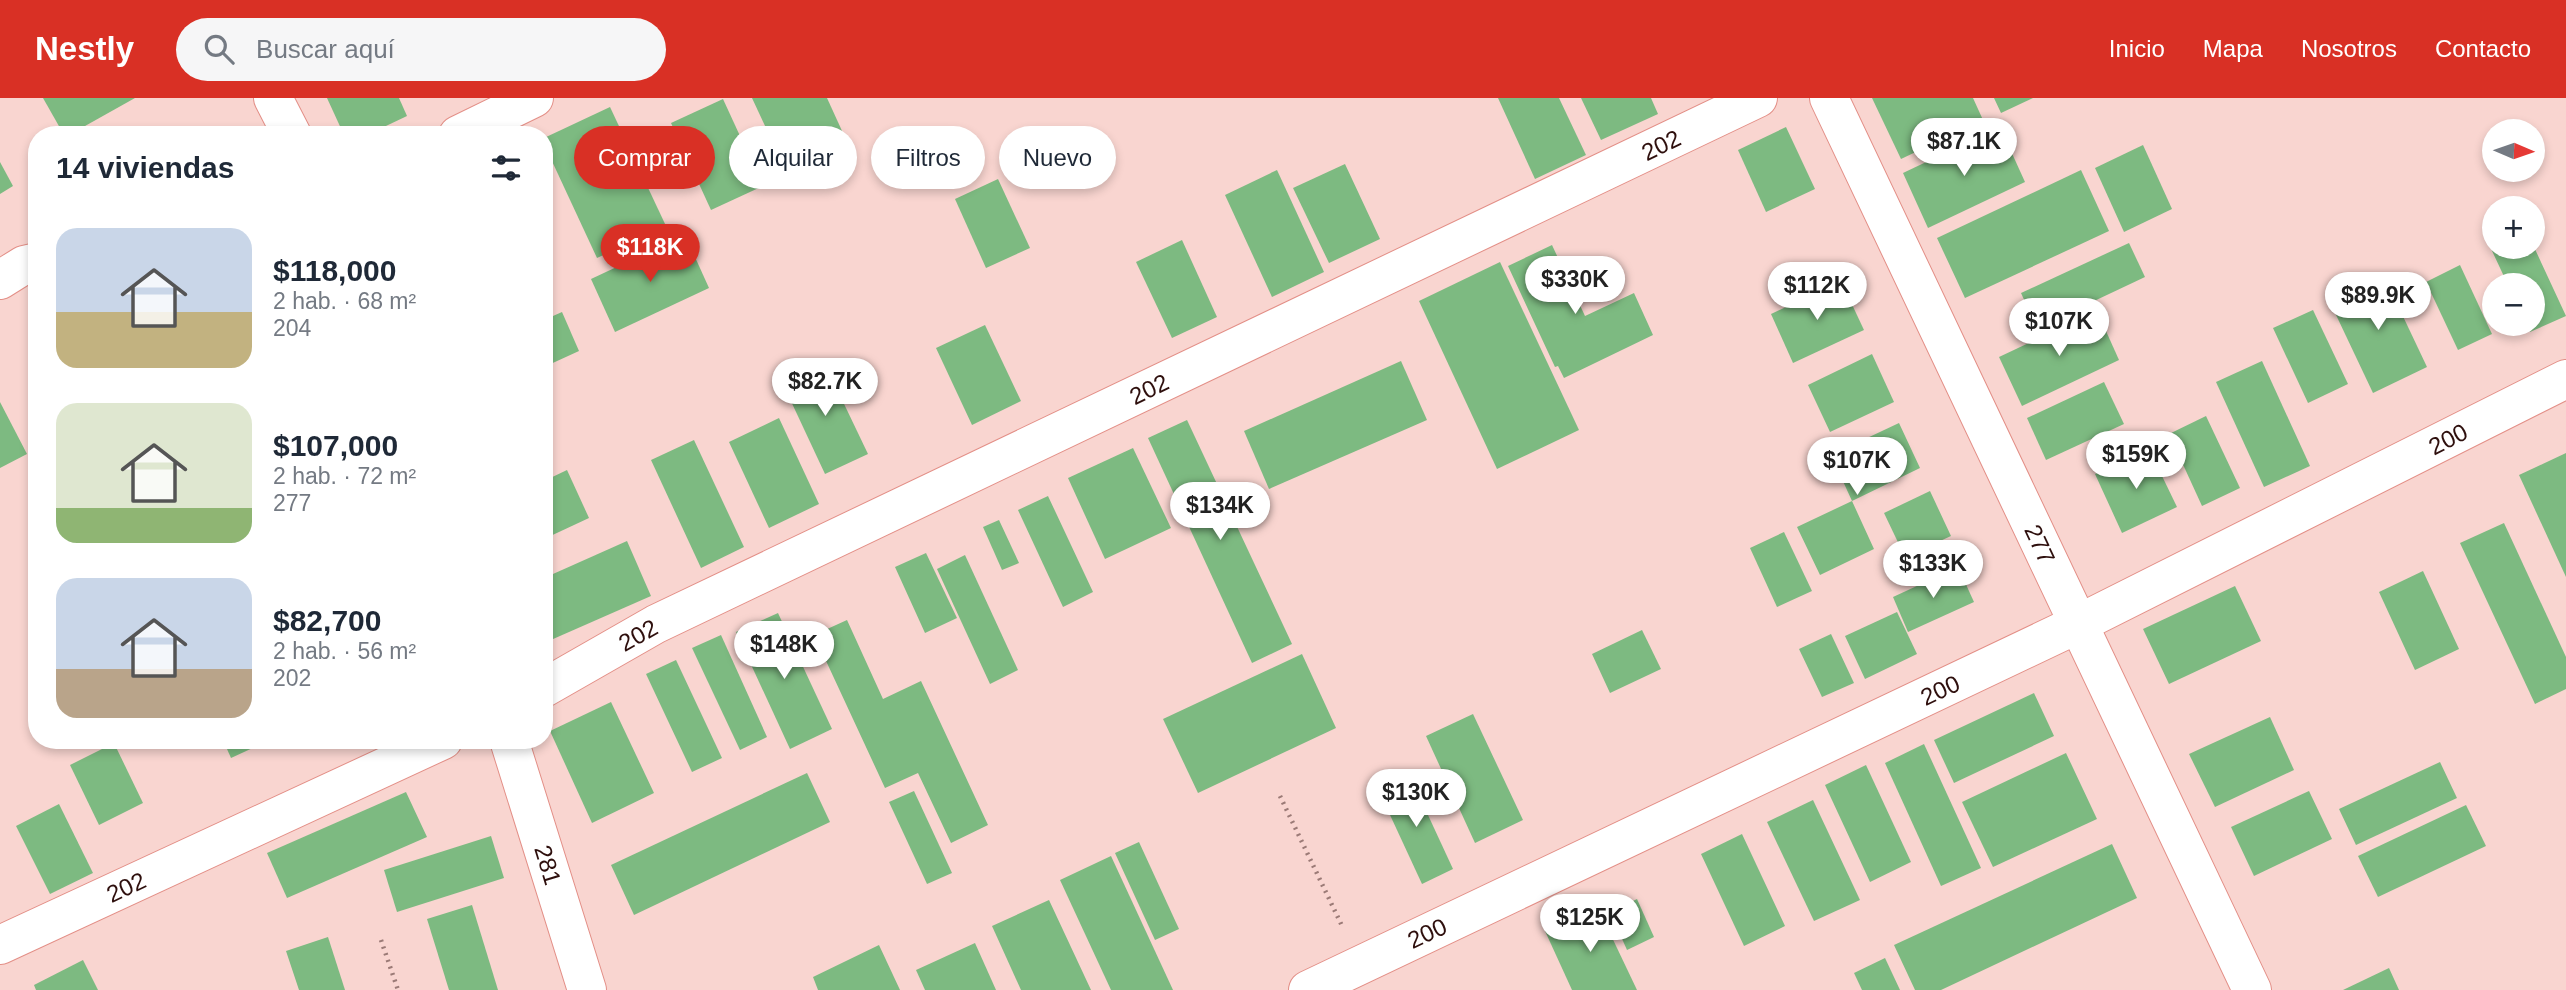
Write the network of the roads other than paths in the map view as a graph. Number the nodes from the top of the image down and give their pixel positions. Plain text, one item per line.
1 (273, 98) edge
2 (534, 98) edge
3 (1758, 98) edge
4 (1829, 98) edge
5 (287, 126) edge
6 (476, 126) edge
7 (28, 264) edge
8 (0, 280) edge
9 (2566, 379) edge
10 (2078, 624) junction
11 (553, 683) edge
12 (424, 749) edge
13 (512, 749) edge
14 (0, 946) edge
15 (587, 990) edge
16 (1308, 990) edge
17 (2252, 990) edge

1 - 5 street
2 - 6 street
3 - 11 street, 202
4 - 10 street, 277
7 - 8 street
9 - 10 street, 200
10 - 16 street, 200
10 - 17 street, 277
12 - 14 street, 202
13 - 15 street, 281

